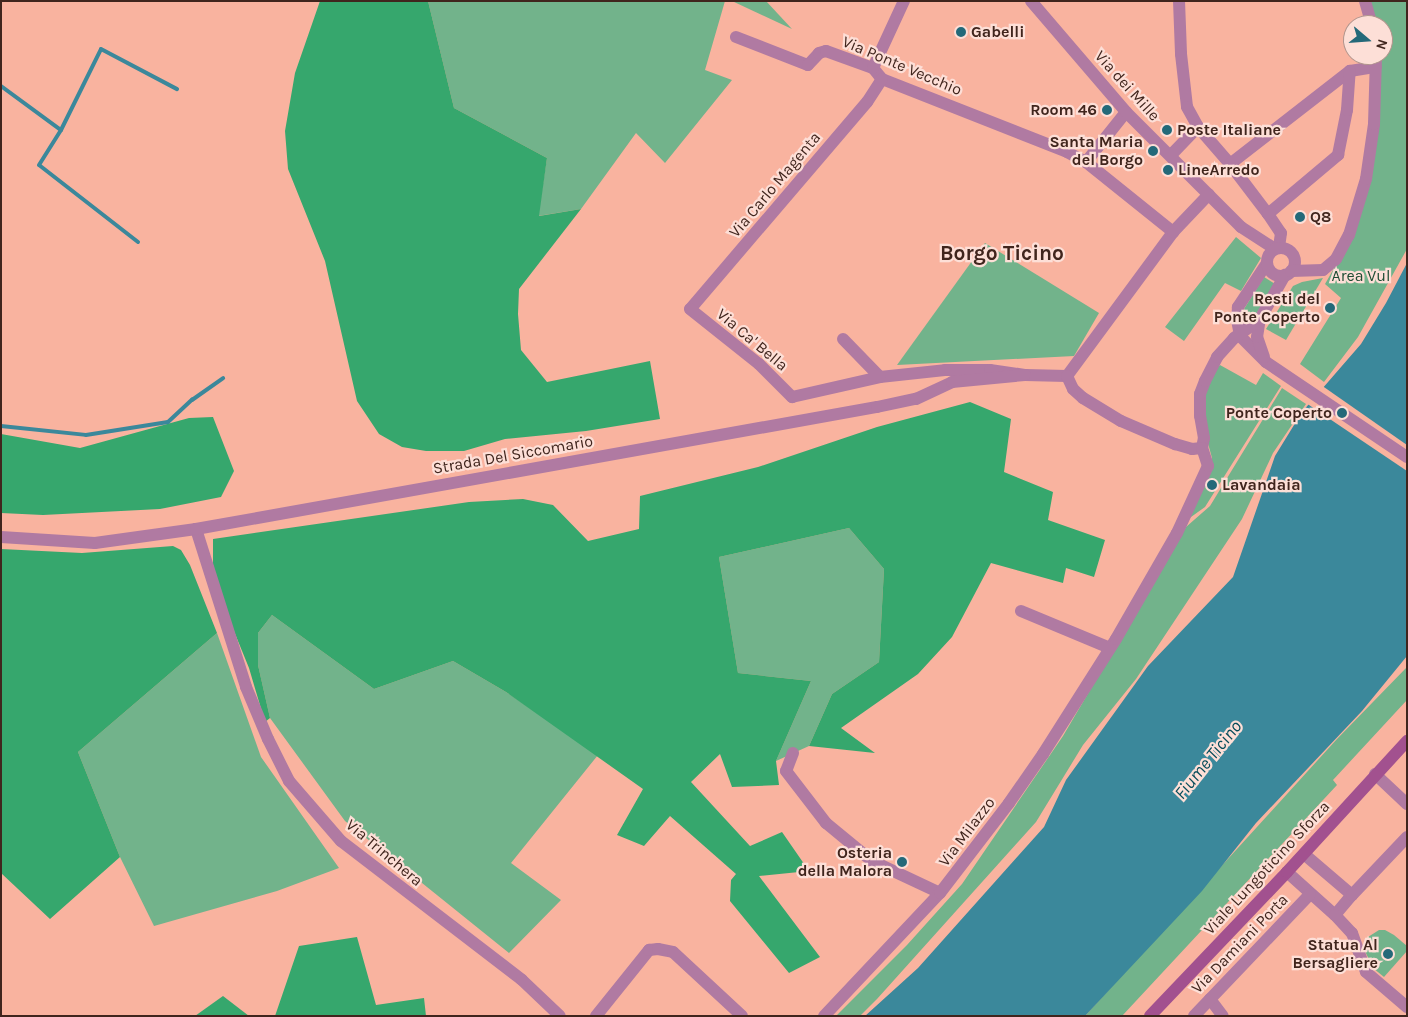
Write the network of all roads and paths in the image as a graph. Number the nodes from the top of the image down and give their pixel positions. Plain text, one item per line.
1 (904, 1) edge
2 (1031, 1) edge
3 (1179, 1) edge
4 (1365, 1) edge
5 (1369, 15) edge
6 (736, 37) dead end
7 (1366, 65) edge
8 (1376, 65) edge
9 (873, 68) junction
10 (1350, 71) junction
11 (882, 79) junction
12 (1126, 112) junction
13 (1198, 127) junction
14 (1171, 155) junction
15 (1086, 162) junction
16 (1230, 164) junction
17 (1209, 194) junction
18 (1268, 214) junction
19 (1172, 232) junction
20 (1272, 254) junction
21 (1290, 268) junction
22 (690, 309) joint
23 (1260, 320) junction
24 (1238, 333) junction
25 (843, 339) dead end
26 (1260, 348) junction
27 (1266, 362) junction
28 (1025, 375) junction
29 (1067, 376) junction
30 (880, 377) junction
31 (1202, 448) junction
32 (1407, 457) edge
33 (196, 529) junction
34 (1, 537) edge
35 (1021, 611) dead end
36 (1110, 648) junction
37 (1407, 741) edge
38 (793, 753) dead end
39 (1375, 774) junction
40 (1407, 804) edge
41 (1407, 837) edge
42 (1304, 854) junction
43 (1287, 872) junction
44 (940, 893) junction
45 (1310, 894) junction
46 (1352, 895) junction
47 (1335, 915) junction
48 (1210, 999) junction
49 (1407, 1007) edge
50 (560, 1016) edge
51 (596, 1016) edge
52 (742, 1016) edge
53 (824, 1016) edge
54 (1150, 1016) edge
55 (1194, 1016) edge
56 (1223, 1016) edge

1 - 9 street
2 - 12 street, Via dei Mille
3 - 13 street
4 - 5 street
6 - 9 street, Via Ponte Vecchio
7 - 10 street
8 - 21 street
9 - 11 street, Via Ponte Vecchio
10 - 16 street
10 - 18 street
11 - 15 street, Via Ponte Vecchio
11 - 22 street, Via Carlo Magenta
12 - 14 street, Via dei Mille
12 - 15 street
13 - 14 street
13 - 16 street
14 - 17 street, Via dei Mille
15 - 19 street, Via Ponte Vecchio
16 - 18 street
17 - 19 street
17 - 20 street, Via dei Mille
18 - 20 street
19 - 29 street
20 - 21 street
20 - 21 street
20 - 24 street
21 - 23 street
22 - 30 street, Via Ca' Bella
23 - 24 street, Via Milazzo
23 - 26 street
24 - 26 street
24 - 27 street
24 - 31 street, Via Milazzo
25 - 30 street
26 - 27 street
27 - 32 street
28 - 29 street, Via Ca' Bella
28 - 30 street, Via Ca' Bella
28 - 33 street, Strada Del Siccomario
29 - 31 street
31 - 36 street, Via Milazzo
33 - 34 street, Strada Del Siccomario
33 - 50 street, Via Trinchera
35 - 36 street
36 - 44 street, Via Milazzo
37 - 39 main road, Viale Lungoticino Sforza
38 - 44 street
39 - 40 street
39 - 42 main road, Viale Lungoticino Sforza
41 - 46 street
42 - 43 main road, Viale Lungoticino Sforza
42 - 46 street
43 - 45 street
43 - 54 main road, Viale Lungoticino Sforza
44 - 53 street, Via Milazzo
45 - 47 street
45 - 48 street, Via Damiani Porta
46 - 47 street
47 - 49 street
48 - 55 street, Via Damiani Porta
48 - 56 street
51 - 52 street

